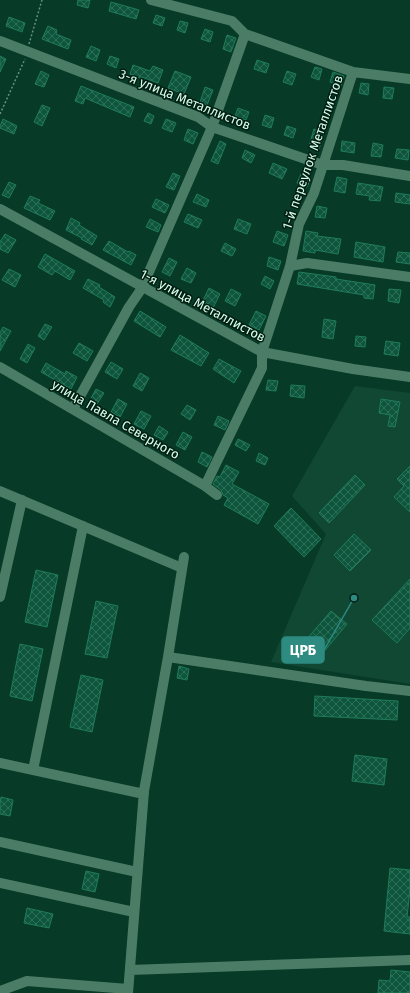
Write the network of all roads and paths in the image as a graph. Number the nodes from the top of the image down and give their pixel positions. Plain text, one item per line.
1 (151, 0) edge
2 (245, 34) junction
3 (0, 41) edge
4 (353, 72) junction
5 (410, 79) edge
6 (212, 127) junction
7 (323, 165) junction
8 (410, 176) edge
9 (0, 209) edge
10 (290, 266) junction
11 (410, 277) edge
12 (142, 288) junction
13 (262, 352) junction
14 (0, 367) edge
15 (410, 377) edge
16 (73, 409) junction
17 (205, 486) junction
18 (0, 491) edge
19 (217, 495) dead end
20 (22, 500) junction
21 (83, 526) junction
22 (184, 557) dead end
23 (182, 568) junction
24 (0, 597) edge
25 (168, 657) junction
26 (410, 690) edge
27 (0, 763) edge
28 (32, 770) junction
29 (144, 794) junction
30 (0, 842) edge
31 (137, 872) junction
32 (0, 883) edge
33 (134, 912) junction
34 (410, 960) edge
35 (130, 970) junction
36 (0, 991) edge
37 (128, 991) edge

1 - 2 street
2 - 4 street
2 - 6 street
3 - 6 street, 3-я улица Металлистов
4 - 5 street
4 - 7 street, 1-й переулок Металлистов
6 - 7 street, 3-я улица Металлистов
6 - 12 street
7 - 8 street, 3-я улица Металлистов
7 - 10 street, 1-й переулок Металлистов
9 - 12 street, 1-я улица Металлистов
10 - 11 street
10 - 13 street, 1-й переулок Металлистов
12 - 13 street, 1-я улица Металлистов
12 - 16 street
13 - 15 street, 1-я улица Металлистов
13 - 17 street, 1-й переулок Металлистов
14 - 16 street, улица Павла Северного
16 - 17 street, улица Павла Северного
17 - 19 street, улица Павла Северного
18 - 20 street
20 - 21 street
20 - 24 street
21 - 23 street
21 - 28 street
22 - 23 street
23 - 25 street
25 - 26 street
25 - 29 street
27 - 28 street
28 - 29 street
29 - 31 street
30 - 31 street
31 - 33 street
32 - 33 street
33 - 35 street
34 - 35 street
35 - 37 street
36 - 37 street

